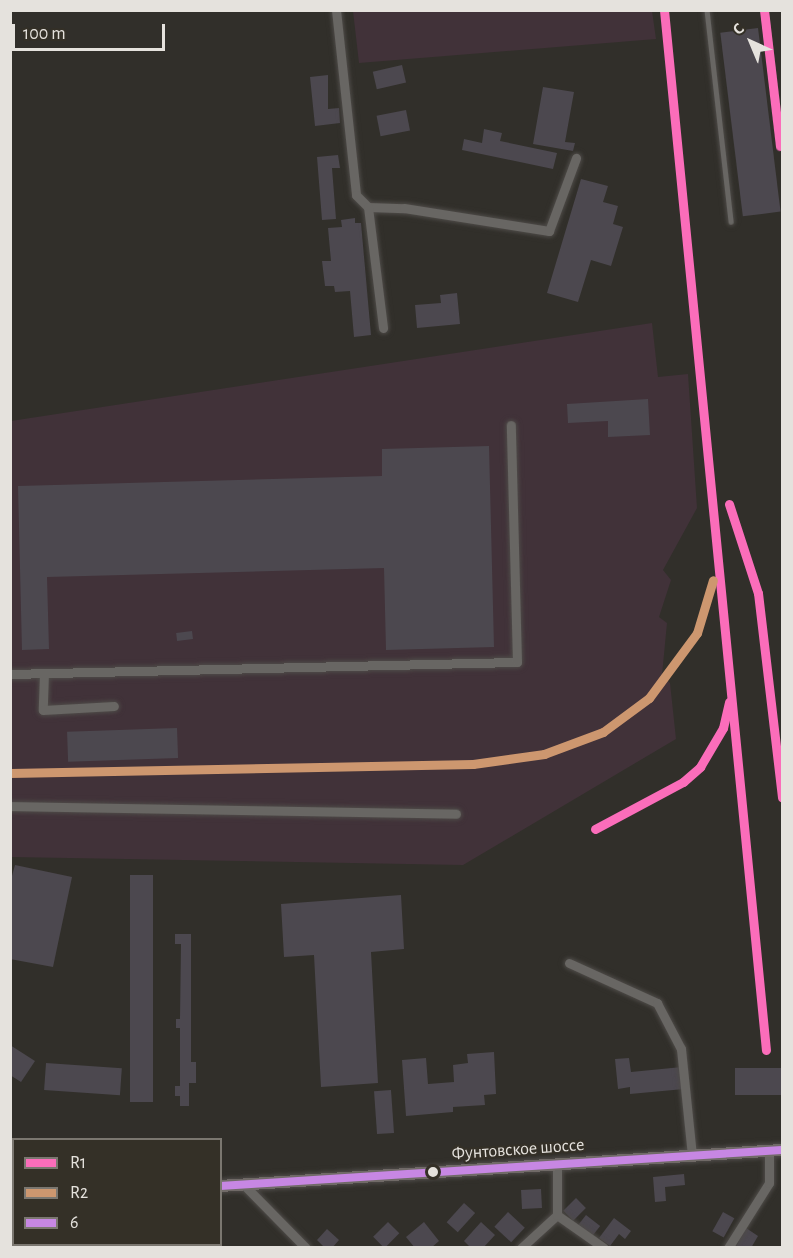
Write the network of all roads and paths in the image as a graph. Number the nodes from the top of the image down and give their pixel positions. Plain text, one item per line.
1 (336, 10) edge
2 (707, 10) edge
3 (576, 158) dead end
4 (368, 207) junction
5 (731, 222) dead end
6 (383, 328) dead end
7 (511, 425) dead end
8 (10, 674) edge
9 (44, 674) junction
10 (114, 706) dead end
11 (10, 806) edge
12 (456, 814) dead end
13 (569, 963) dead end
14 (783, 1150) edge
15 (769, 1151) junction
16 (692, 1156) junction
17 (557, 1166) junction
18 (244, 1185) junction
19 (222, 1186) edge
20 (557, 1215) junction
21 (306, 1248) edge
22 (521, 1248) edge
23 (604, 1248) edge
24 (728, 1248) edge

1 - 4 street
2 - 5 lane
3 - 4 street
4 - 6 street
7 - 9 street
8 - 9 street
9 - 10 street
11 - 12 street
13 - 16 street
14 - 15 street, Фунтовское шоссе
15 - 16 street, Фунтовское шоссе
15 - 24 street
16 - 17 street, Фунтовское шоссе
17 - 18 street, Фунтовское шоссе
17 - 20 street
18 - 19 street, Фунтовское шоссе
18 - 21 street
20 - 22 street
20 - 23 street

